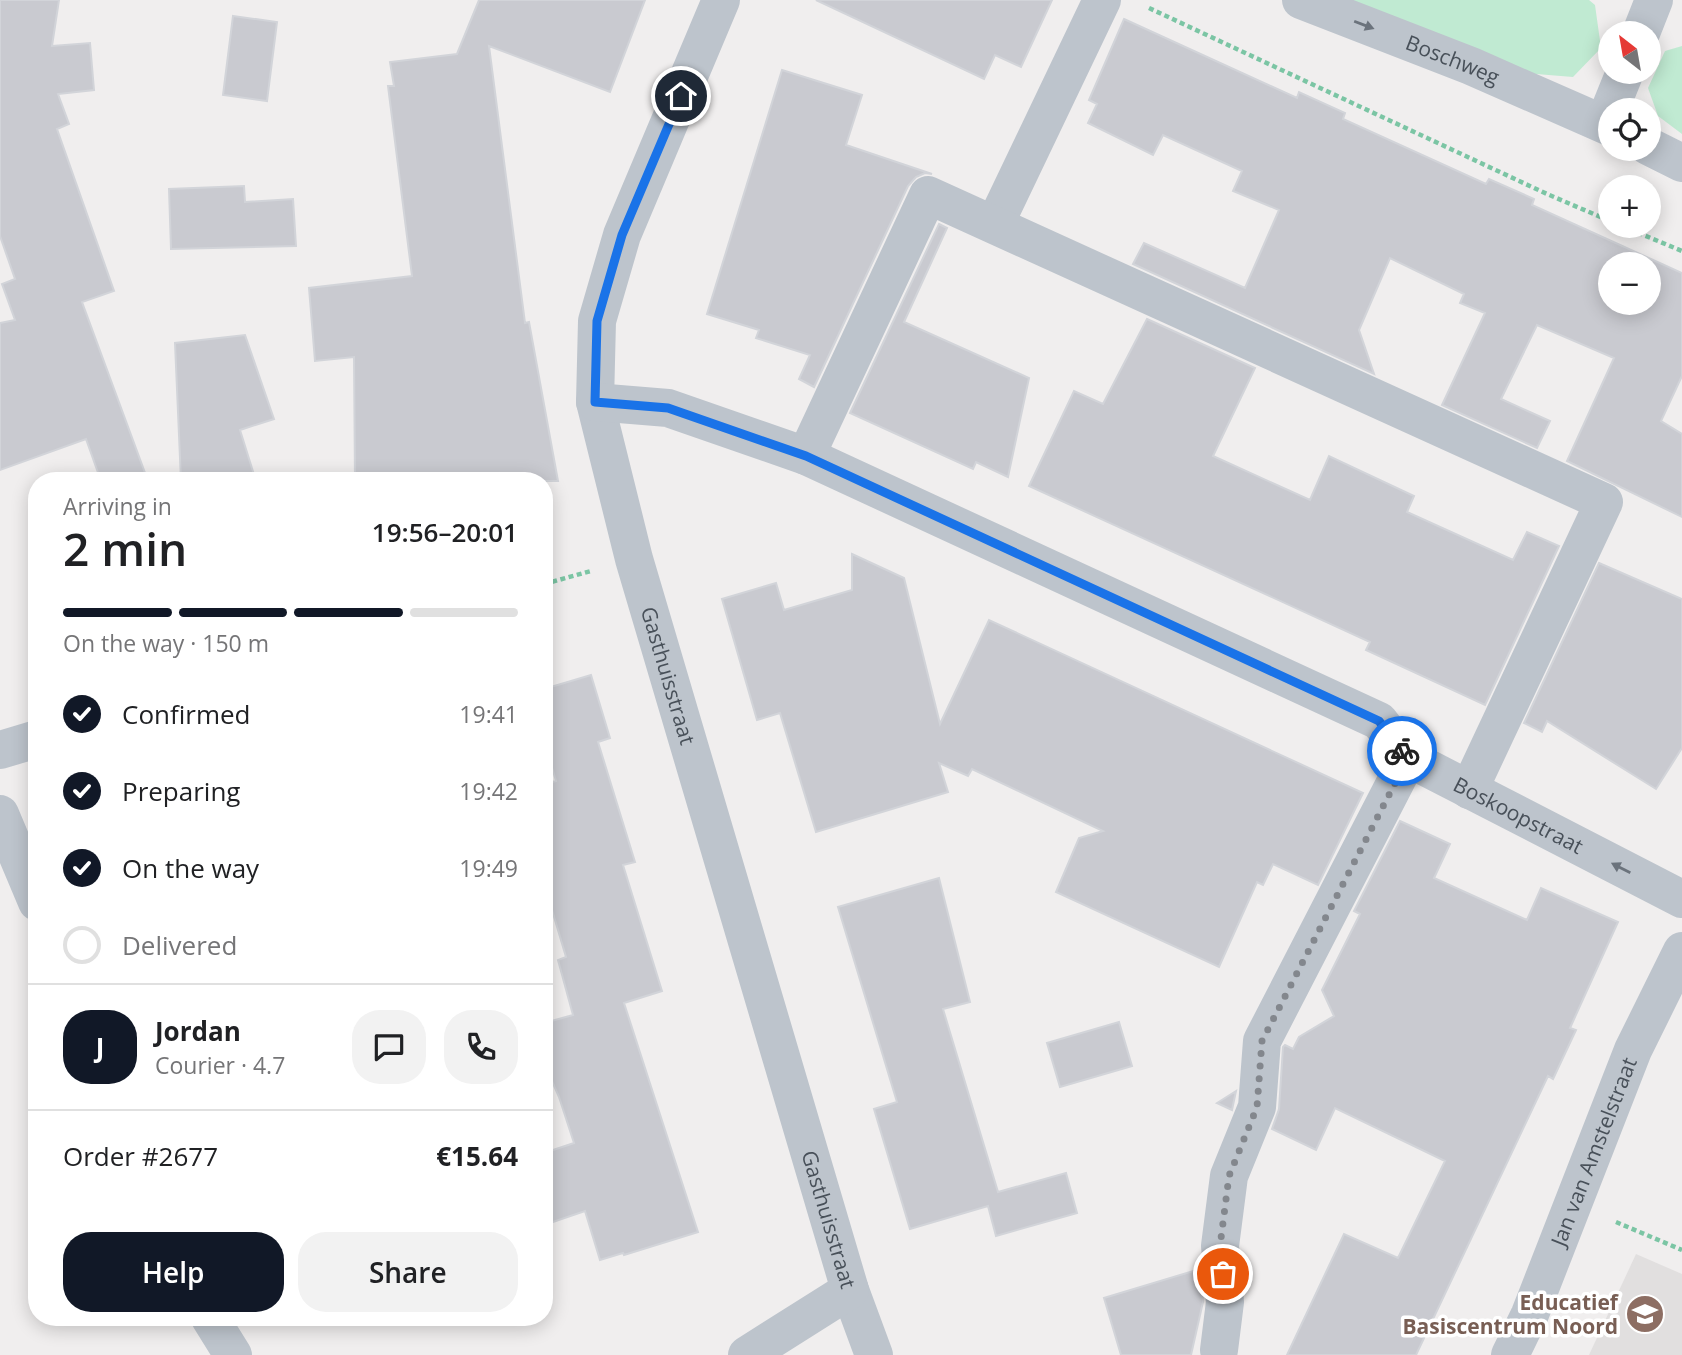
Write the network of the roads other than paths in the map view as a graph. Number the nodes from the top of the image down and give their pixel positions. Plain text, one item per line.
1 (721, 0) edge
2 (1101, 0) edge
3 (1301, 0) edge
4 (1654, 0) edge
5 (1646, 21) edge
6 (1598, 122) edge
7 (1661, 152) edge
8 (1682, 163) edge
9 (995, 224) junction
10 (595, 402) junction
11 (806, 456) junction
12 (28, 742) edge
13 (0, 750) edge
14 (1408, 758) junction
15 (1469, 790) junction
16 (0, 814) edge
17 (28, 881) edge
18 (1682, 899) edge
19 (1682, 951) edge
20 (850, 1290) junction
21 (215, 1326) edge
22 (1219, 1350) dead end
23 (233, 1355) edge
24 (747, 1355) edge
25 (874, 1355) edge
26 (1510, 1355) edge

1 - 10 street, Gasthuisstraat
2 - 9 street
3 -> 6 street, Boschweg
4 - 5 street
7 - 8 street
9 - 11 street
9 - 15 street
10 - 11 street, Boskoopstraat
10 - 20 street, Gasthuisstraat
11 - 14 street, Boskoopstraat
12 - 13 street
14 - 15 street, Boskoopstraat
14 - 22 street
18 -> 15 street, Boskoopstraat
16 - 17 street
19 - 26 street, Jan van Amstelstraat
20 - 24 street
20 - 25 street, Gasthuisstraat
21 - 23 street

